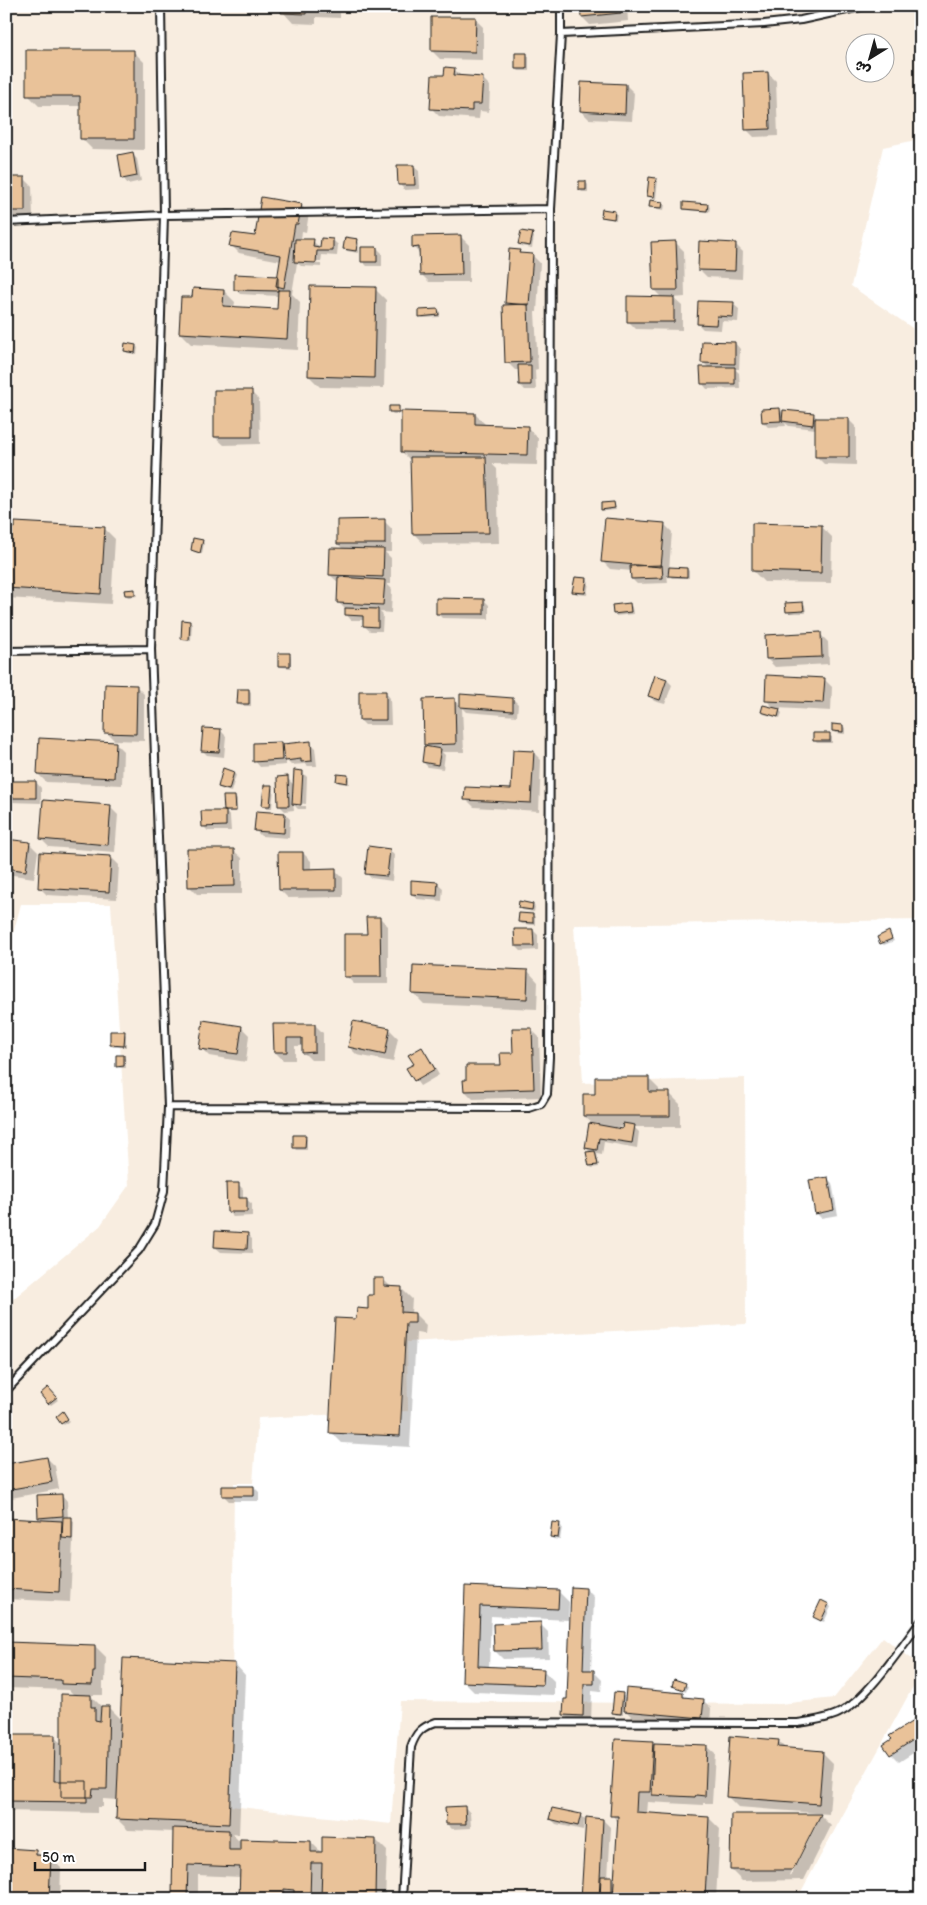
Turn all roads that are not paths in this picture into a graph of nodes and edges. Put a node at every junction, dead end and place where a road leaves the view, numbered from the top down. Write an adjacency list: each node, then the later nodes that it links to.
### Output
1 (161, 6): 6 (lane)
2 (561, 6): 4 (lane)
3 (865, 6): 4 (lane)
4 (561, 34): 5 (lane)
5 (551, 209): 6 (lane); 10 (lane)
6 (164, 215): 7 (lane); 8 (lane)
7 (6, 222)
8 (151, 649): 9 (lane); 10 (lane)
9 (6, 651)
10 (168, 1108): 11 (lane)
11 (6, 1391)
12 (921, 1621): 13 (lane)
13 (402, 1899)

